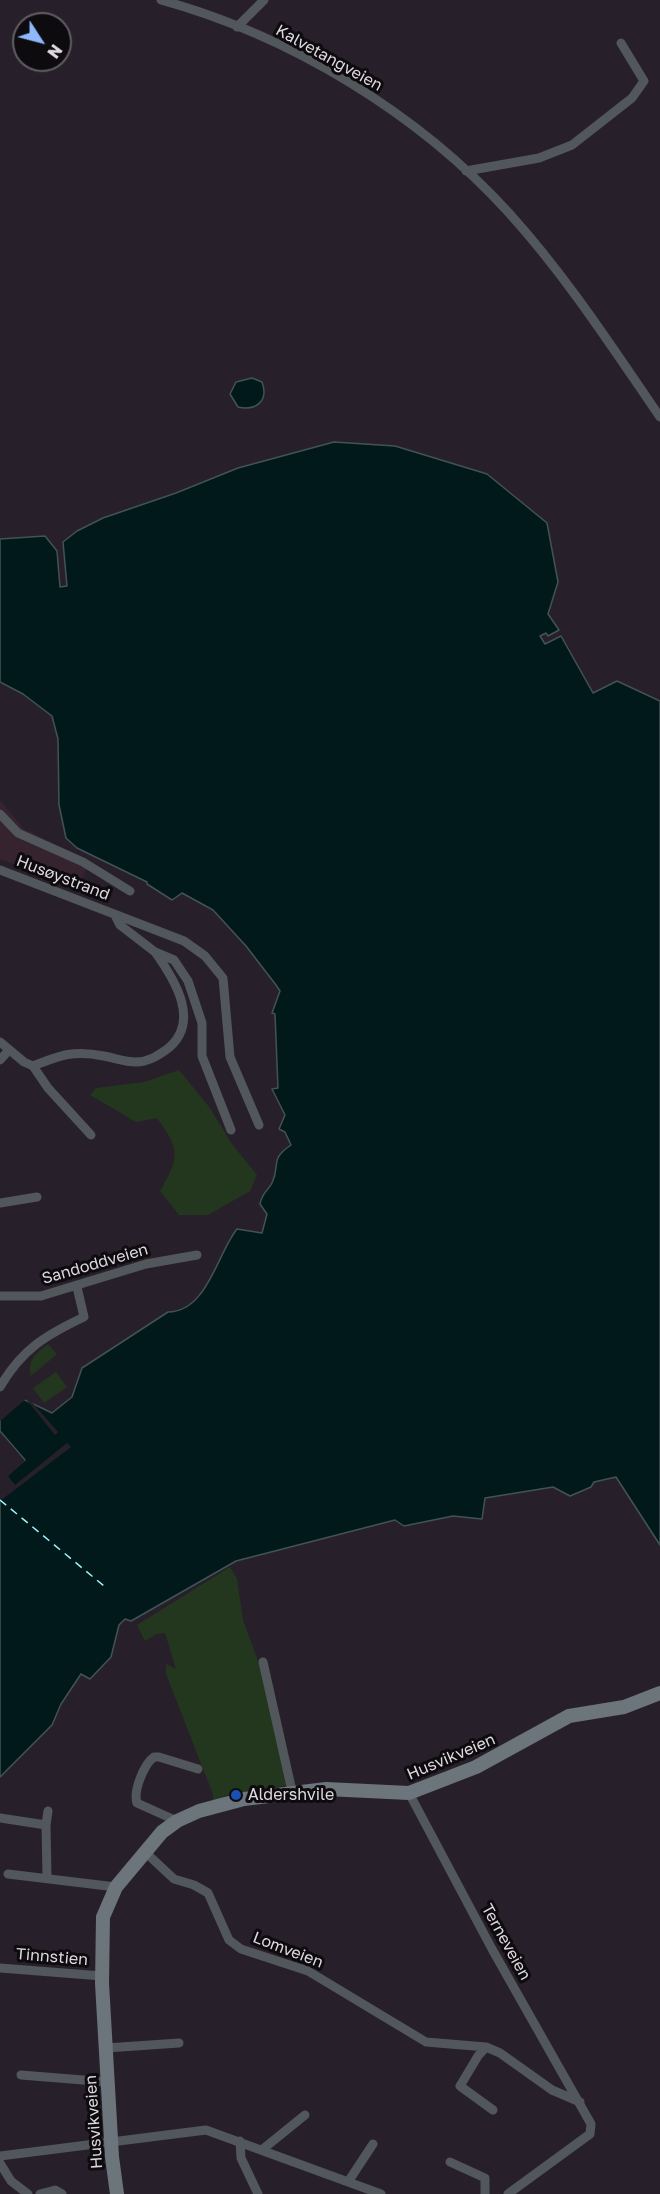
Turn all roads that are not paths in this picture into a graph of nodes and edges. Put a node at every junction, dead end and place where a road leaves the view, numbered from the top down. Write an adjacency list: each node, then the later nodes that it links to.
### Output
1 (161, 0): 3 (street, Kalvetangveien)
2 (264, 0): 3 (street)
3 (237, 27): 5 (street, Kalvetangveien)
4 (621, 43): 5 (street)
5 (466, 171): 6 (street, Kalvetangveien)
6 (660, 417)
7 (0, 814): 9 (street)
8 (0, 870): 10 (street, Husøystrand)
9 (130, 891)
10 (115, 915): 11 (street, Husøystrand); 15 (street, Husøystrand)
11 (155, 952): 14 (street); 16 (street, Husøystrand)
12 (3, 1045): 13 (street); 14 (street)
13 (0, 1060)
14 (33, 1066): 17 (street)
15 (259, 1125)
16 (231, 1130)
17 (91, 1135)
18 (38, 1197): 19 (street)
19 (0, 1203)
20 (197, 1255): 21 (street, Sandoddveien)
21 (76, 1287): 22 (street, Sandoddveien); 23 (street)
22 (0, 1296)
23 (0, 1387)
24 (264, 1662): 27 (street)
25 (660, 1693): 28 (main road, Husvikveien)
26 (198, 1769): 31 (street)
27 (292, 1791): 28 (main road, Husvikveien); 31 (main road, Husvikveien)
28 (409, 1793): 44 (street, Terneveien)
29 (48, 1811): 32 (street)
30 (0, 1818): 32 (street)
31 (177, 1821): 33 (main road, Husvikveien)
32 (46, 1825): 35 (street)
33 (144, 1851): 36 (main road, Husvikveien); 41 (street, Lomveien)
34 (8, 1874): 35 (street)
35 (46, 1877): 36 (street)
36 (116, 1887): 38 (main road, Husvikveien)
37 (0, 1968): 38 (street, Tinnstien)
38 (102, 1976): 40 (main road, Husvikveien)
39 (179, 2043): 40 (street)
40 (106, 2048): 43 (main road, Husvikveien)
41 (486, 2048): 44 (street, Lomveien); 45 (street)
42 (21, 2075): 43 (street)
43 (108, 2082): 48 (main road, Husvikveien)
44 (580, 2102): 62 (street, Terneveien)
45 (493, 2110)
46 (305, 2115): 50 (street)
47 (240, 2141): 48 (street); 50 (street); 59 (street)
48 (112, 2143): 51 (street); 58 (main road, Husvikveien)
49 (373, 2144): 54 (street)
50 (263, 2149): 54 (street)
51 (0, 2156)
52 (450, 2162): 61 (street)
53 (0, 2163): 55 (street)
54 (348, 2182): 60 (street)
55 (28, 2194)
56 (40, 2194): 57 (street)
57 (62, 2194)
58 (117, 2194)
59 (258, 2194)
60 (381, 2194)
61 (485, 2194)
62 (507, 2194)

